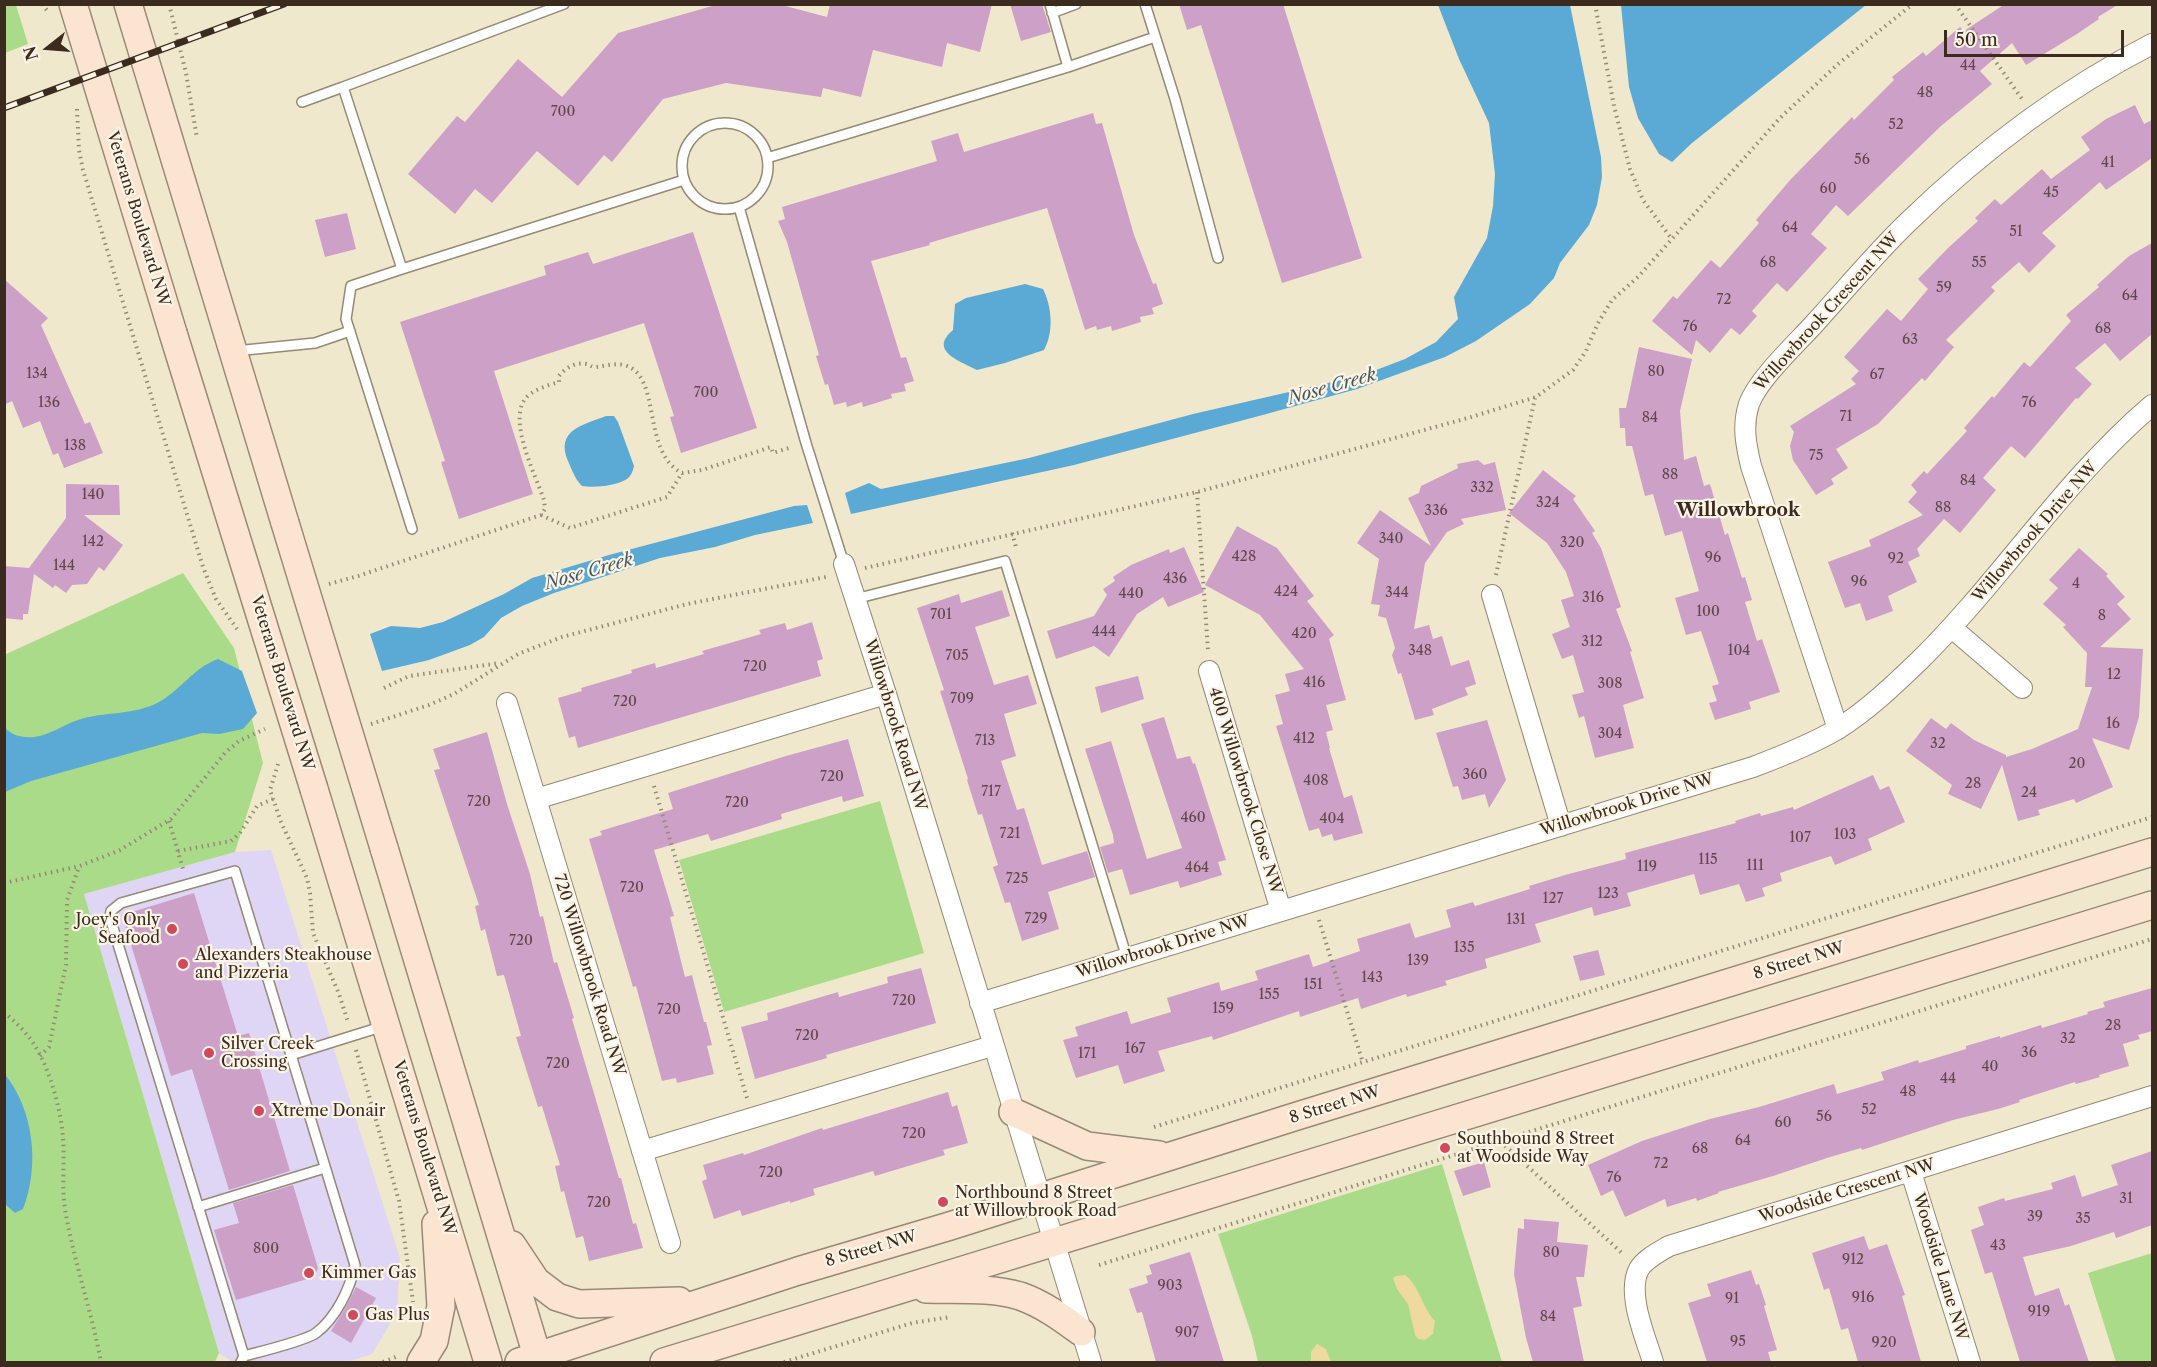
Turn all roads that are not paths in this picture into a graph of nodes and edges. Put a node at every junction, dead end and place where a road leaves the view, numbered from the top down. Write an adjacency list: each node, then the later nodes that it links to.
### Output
1 (128, 4): 18 (main road)
2 (564, 4): 10 (lane)
3 (1076, 4): 5 (lane)
4 (1145, 4): 7 (lane)
5 (1051, 9): 9 (lane)
6 (63, 11): 37 (main road, Veterans Boulevard NW, bridge)
7 (1155, 37): 9 (lane); 15 (lane)
8 (2152, 44): 29 (street, Willowbrook Crescent NW)
9 (1068, 67): 12 (lane)
10 (343, 87): 11 (lane); 16 (lane)
11 (302, 102)
12 (767, 158): 13 (lane); 14 (lane)
13 (684, 180): 14 (lane); 16 (lane)
14 (739, 207): 21 (lane, Willowbrook Road NW)
15 (1218, 258)
16 (402, 269): 17 (lane)
17 (350, 331): 18 (lane); 20 (lane)
18 (233, 351): 49 (main road, bridge)
19 (2152, 405): 24 (street, Willowbrook Drive NW)
20 (412, 529)
21 (845, 569): 23 (street, Willowbrook Road NW)
22 (1492, 595): 31 (street)
23 (855, 599): 27 (street, Willowbrook Road NW); 35 (lane)
24 (1952, 628): 26 (street); 29 (street, Willowbrook Drive NW)
25 (1209, 671): 34 (street, 400 Willowbrook Close NW)
26 (2022, 688)
27 (886, 694): 30 (street); 36 (street, Willowbrook Road NW)
28 (507, 703): 30 (street, 720 Willowbrook Road NW)
29 (1838, 729): 31 (street, Willowbrook Drive NW)
30 (536, 799): 42 (street, 720 Willowbrook Road NW)
31 (1561, 826): 34 (street, Willowbrook Drive NW)
32 (2152, 852): 43 (main road, 8 Street NW)
33 (2152, 905): 50 (main road)
34 (1281, 911): 35 (street, Willowbrook Drive NW)
35 (1127, 958): 36 (street, Willowbrook Drive NW)
36 (980, 1003): 38 (street, Willowbrook Road NW)
37 (386, 1025): 39 (lane); 46 (main road, Veterans Boulevard NW)
38 (992, 1046): 41 (street, Willowbrook Road NW); 42 (street)
39 (291, 1055): 44 (lane); 48 (lane)
40 (2152, 1096): 45 (street, Woodside Crescent NW)
41 (1013, 1112): 43 (main road); 47 (street, Willowbrook Road NW)
42 (642, 1151): 51 (street, 720 Willowbrook Road NW)
43 (1172, 1156): 47 (main road, 8 Street NW)
44 (325, 1168): 48 (lane); 55 (lane)
45 (1911, 1172): 61 (street, Woodside Crescent NW); 62 (street, Woodside Lane NW)
46 (434, 1181): 57 (main road); 58 (main road, Veterans Boulevard NW)
47 (1040, 1198): 50 (street, Willowbrook Road NW); 53 (main road, 8 Street NW)
48 (198, 1207): 55 (lane)
49 (495, 1218): 53 (main road); 56 (main road)
50 (1054, 1242): 52 (main road); 54 (street, Willowbrook Road NW)
51 (670, 1244)
52 (903, 1289): 54 (main road); 59 (main road)
53 (707, 1300): 56 (main road, 8 Street NW)
54 (1081, 1332): 60 (street, Willowbrook Road NW)
55 (242, 1359)
56 (532, 1361)
57 (421, 1362)
58 (488, 1362)
59 (664, 1362)
60 (1091, 1362)
61 (1653, 1362)
62 (1970, 1362)

